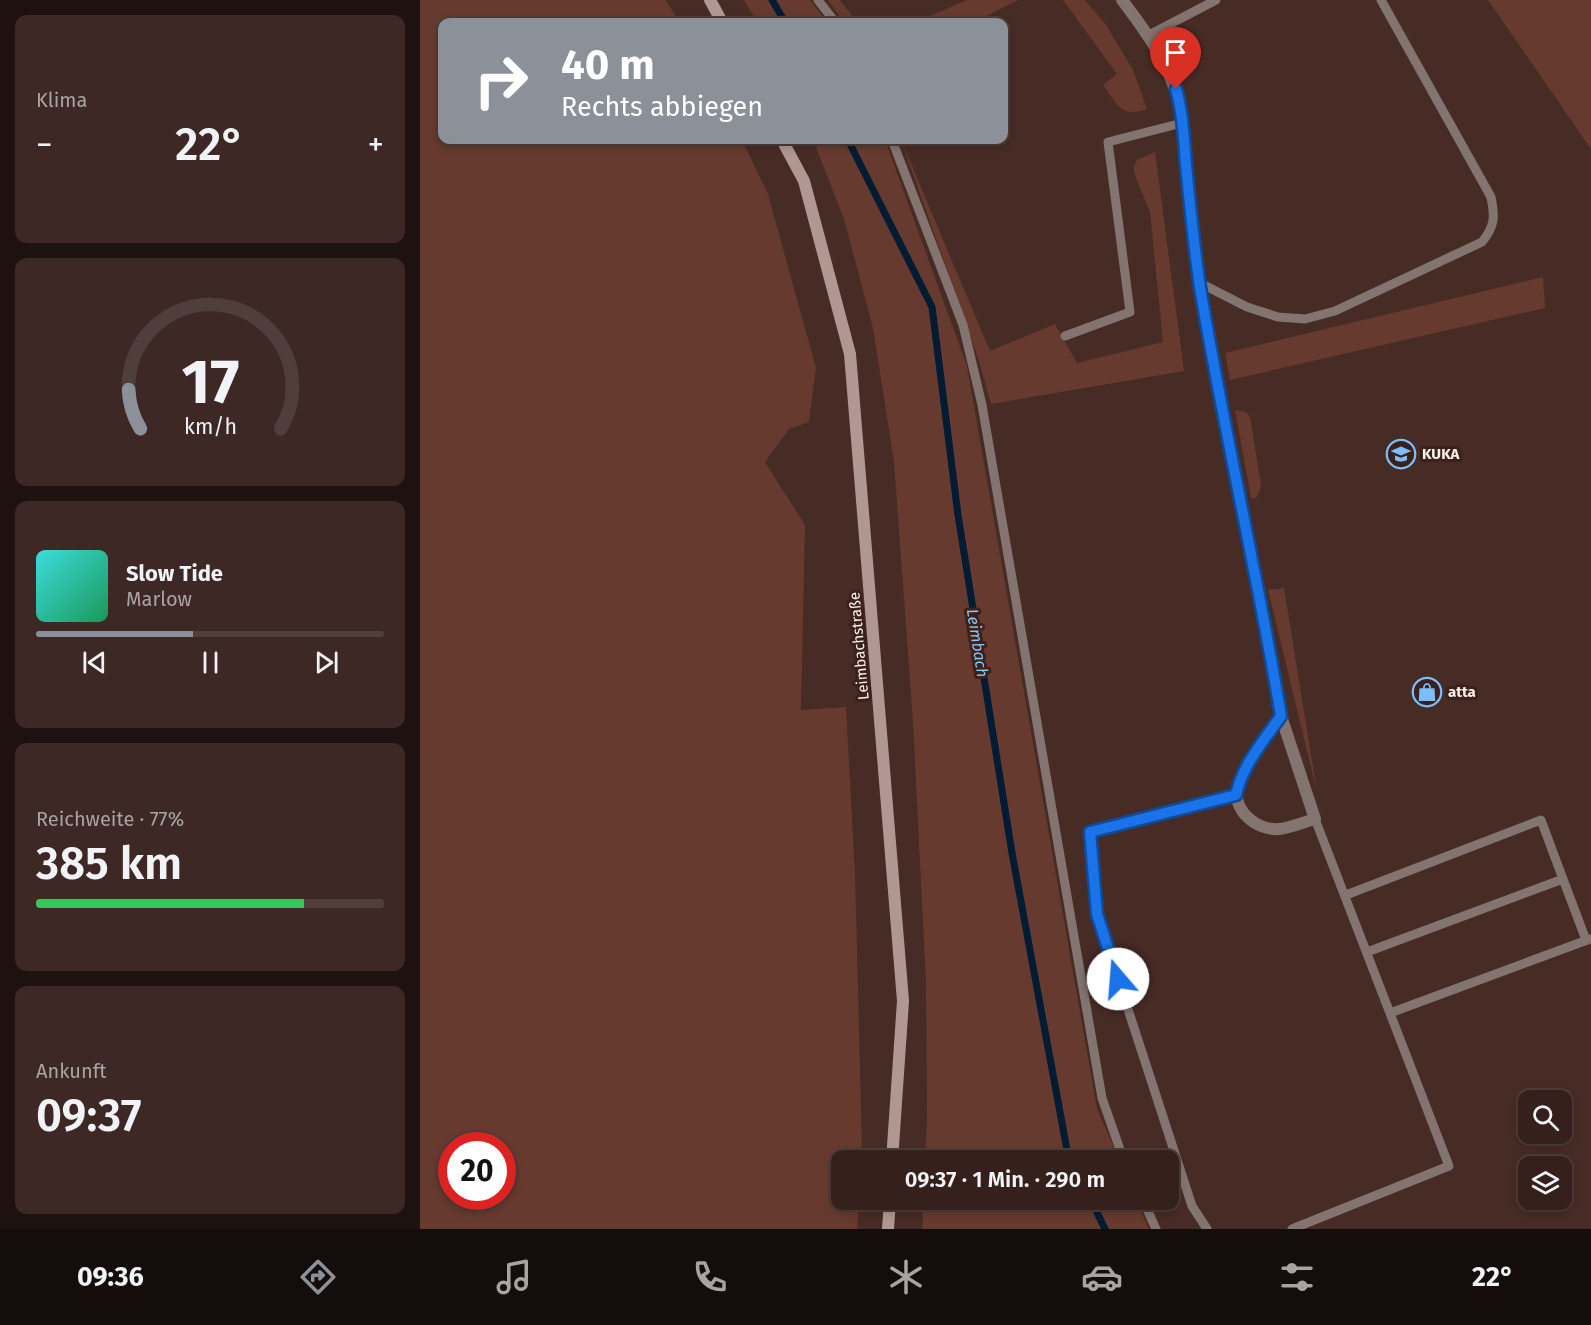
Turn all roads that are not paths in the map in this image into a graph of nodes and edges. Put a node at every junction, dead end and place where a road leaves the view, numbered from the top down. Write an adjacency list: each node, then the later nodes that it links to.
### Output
1 (710, 0): 6 (main road)
2 (818, 0): 7 (lane)
3 (1122, 0): 8 (street)
4 (1216, 0): 8 (lane)
5 (1381, 0): 12 (lane)
6 (720, 18)
7 (832, 18)
8 (1149, 35): 9 (street)
9 (1182, 123): 12 (street); 13 (lane)
10 (784, 144): 22 (main road, Leimbachstraße)
11 (894, 144): 23 (lane)
12 (1200, 284): 14 (street)
13 (1065, 336)
14 (1281, 716): 15 (street); 16 (street)
15 (1236, 795): 16 (street); 28 (lane)
16 (1315, 819): 18 (lane)
17 (1563, 879): 18 (lane); 19 (lane); 20 (lane)
18 (1346, 895): 20 (lane)
19 (1589, 939): 21 (lane)
20 (1367, 952): 21 (lane)
21 (1390, 1013): 29 (lane)
22 (893, 1150)
23 (1120, 1150)
24 (889, 1210): 26 (main road)
25 (1147, 1210): 27 (lane)
26 (888, 1229)
27 (1156, 1229)
28 (1207, 1229)
29 (1292, 1229)

